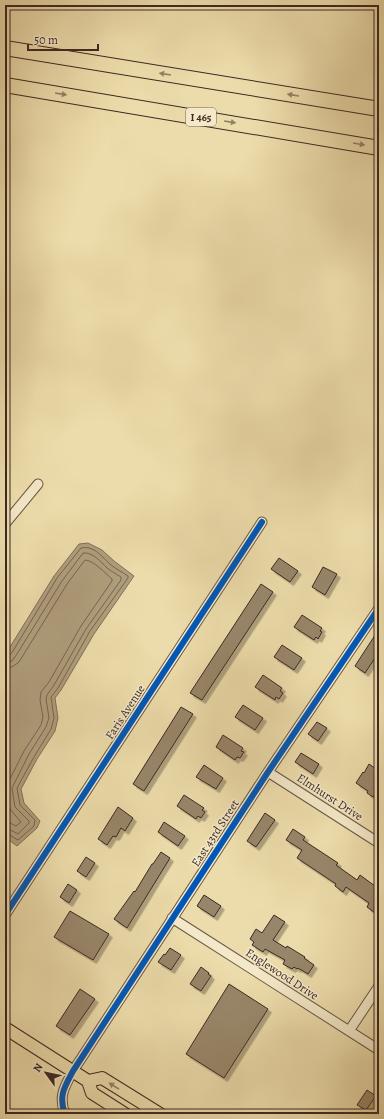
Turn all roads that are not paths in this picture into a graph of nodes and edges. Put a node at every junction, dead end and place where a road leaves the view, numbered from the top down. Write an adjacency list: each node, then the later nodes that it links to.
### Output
1 (5, 48): 3 (highway, one-way to 1)
2 (5, 85): 6 (highway, I 465, one-way to 6)
3 (332, 101): 4 (highway); 5 (highway)
4 (379, 105)
5 (379, 109)
6 (379, 148)
7 (38, 484): 9 (street)
8 (262, 522): 13 (street, Faris Avenue)
9 (5, 524)
10 (378, 608): 11 (street, East 43rd Street)
11 (268, 772): 12 (street, Elmhurst Drive); 14 (street, East 43rd Street)
12 (379, 843)
13 (5, 915)
14 (172, 918): 17 (street, Englewood Drive); 19 (street, East 43rd Street)
15 (379, 986): 17 (street)
16 (5, 1028): 19 (main road)
17 (349, 1031): 18 (street, Englewood Drive)
18 (379, 1050)
19 (73, 1071): 20 (main road); 23 (street, East 43rd Street)
20 (88, 1081): 24 (main road); 25 (main road, one-way to 20)
21 (5, 1112): 22 (street)
22 (8, 1114)
23 (65, 1114)
24 (125, 1114)
25 (160, 1114)

